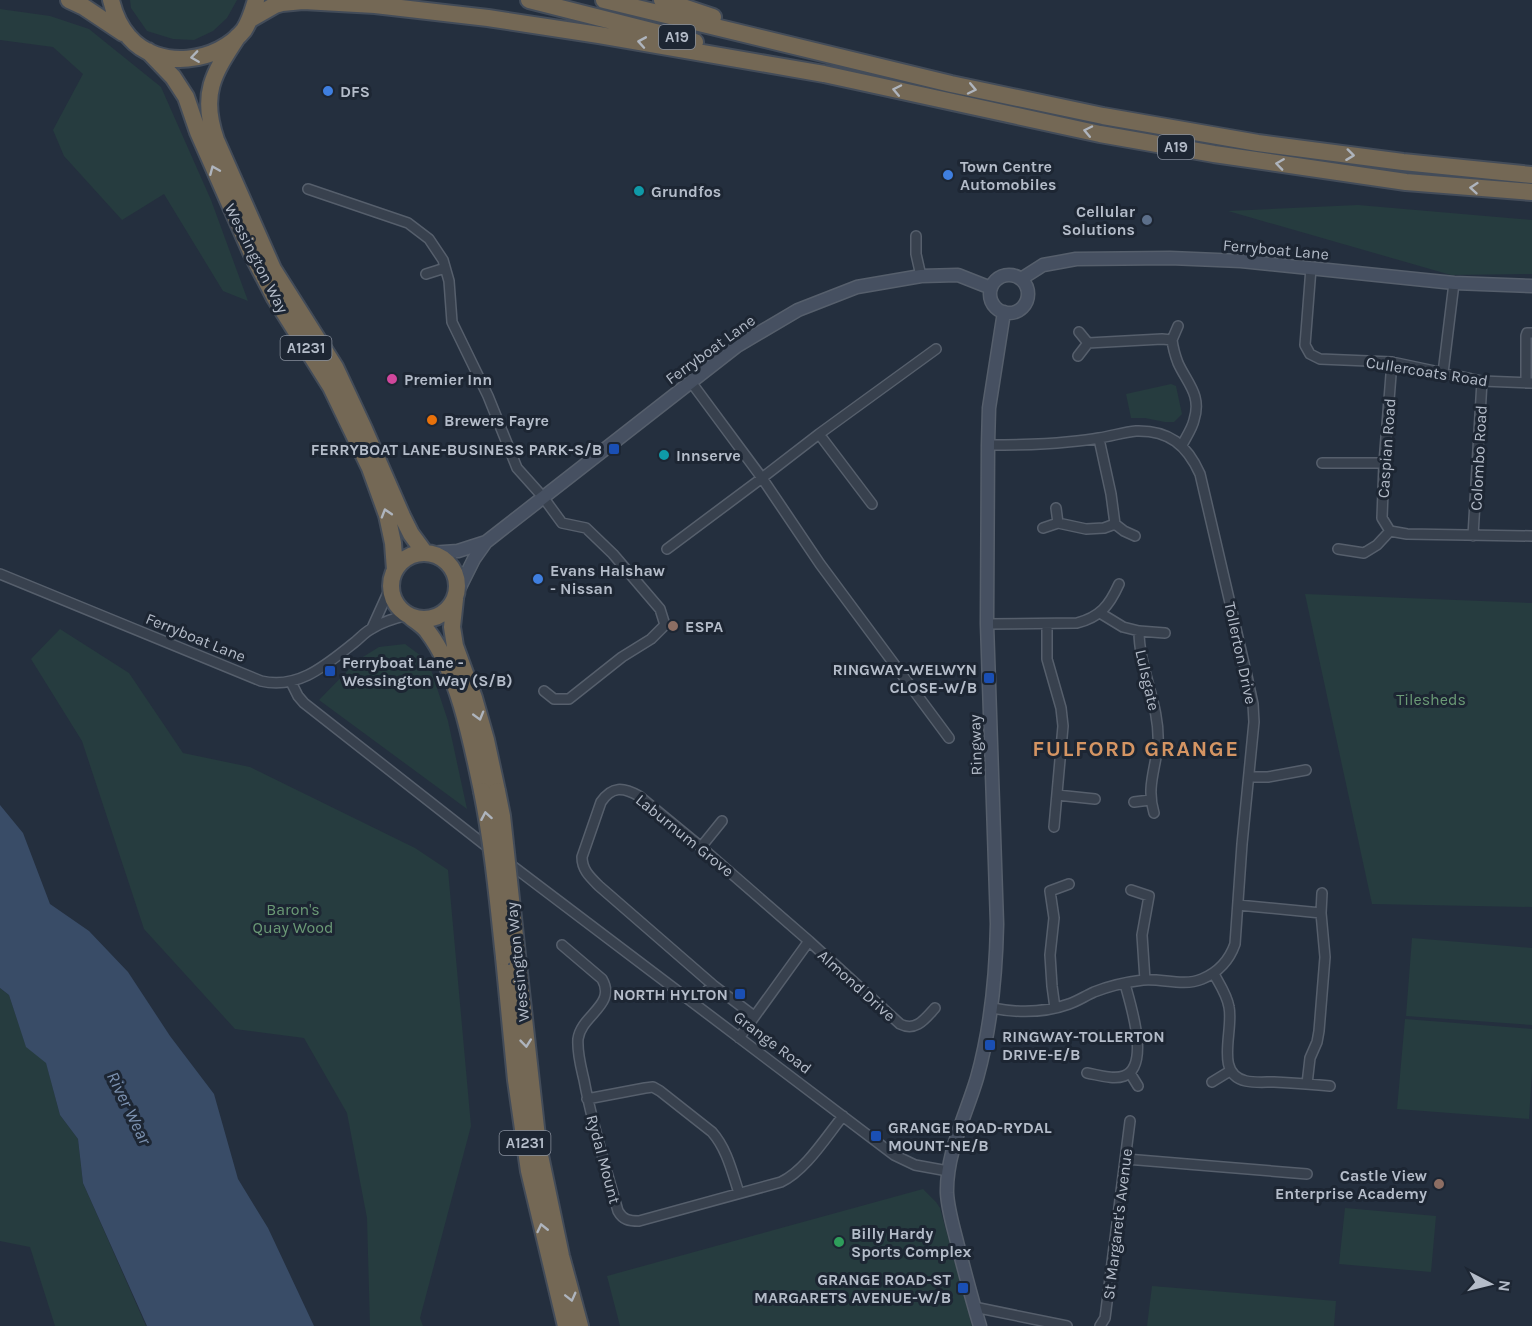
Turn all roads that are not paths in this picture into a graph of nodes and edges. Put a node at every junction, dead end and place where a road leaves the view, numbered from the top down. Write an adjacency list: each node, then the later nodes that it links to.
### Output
1 (69, 0): 9 (highway)
2 (111, 0): 9 (highway, A1231)
3 (256, 0): 7 (highway, A1231)
4 (529, 0): 12 (highway, A19)
5 (604, 0): 11 (highway, A19)
6 (662, 0): 11 (highway, A19)
7 (249, 20): 8 (highway, A1231); 12 (highway, A1231, one-way to 7)
8 (238, 36): 10 (highway, A1231, one-way to 10); 58 (highway, Wessington Way / A1231)
9 (128, 37): 10 (highway, A1231)
10 (148, 51): 60 (highway, Wessington Way / A1231, one-way to 10)
11 (833, 56): 13 (highway, A19, one-way to 13)
12 (824, 74): 15 (highway, A19, one-way to 12)
13 (1532, 175)
14 (308, 189): 17 (street)
15 (1532, 192)
16 (916, 236): 20 (street)
17 (445, 268): 19 (street); 45 (street)
18 (1311, 268): 21 (street, Ferryboat Lane); 22 (street, Ferryboat Lane); 33 (street, Cullercoats Road)
19 (426, 273)
20 (921, 276): 24 (street, Ferryboat Lane); 36 (street, Ferryboat Lane)
21 (1021, 279): 24 (street); 25 (street)
22 (1454, 283): 23 (street, Ferryboat Lane); 34 (street)
23 (1532, 286)
24 (991, 288): 25 (street)
25 (1004, 312): 40 (street, Ringway)
26 (1178, 326): 29 (street)
27 (1079, 332): 30 (street)
28 (1532, 333): 37 (street, Cullercoats Road)
29 (1172, 340): 30 (street); 41 (street)
30 (1088, 344): 32 (street)
31 (936, 350): 38 (street)
32 (1078, 356)
33 (1392, 362): 34 (street, Cullercoats Road); 43 (street, Caspian Road)
34 (1443, 373): 35 (street, Cullercoats Road)
35 (1482, 381): 37 (street, Cullercoats Road); 53 (street, Colombo Road)
36 (691, 382): 44 (street); 45 (street, Ferryboat Lane)
37 (1529, 383)
38 (819, 434): 44 (street); 46 (street)
39 (1099, 439): 40 (street); 41 (street); 49 (street)
40 (988, 445): 65 (street, Ringway)
41 (1182, 445): 74 (street, Tollerton Drive)
42 (1322, 463): 43 (street)
43 (1384, 463): 51 (street, Caspian Road)
44 (762, 478): 56 (street); 72 (street)
45 (543, 497): 55 (street, Ferryboat Lane); 71 (street)
46 (872, 504)
47 (1056, 508): 48 (street)
48 (1058, 523): 49 (street); 50 (street)
49 (1115, 524): 52 (street)
50 (1043, 528)
51 (1390, 531): 53 (street); 57 (street)
52 (1135, 536)
53 (1473, 536): 54 (street)
54 (1532, 536)
55 (486, 542): 58 (street, Ferryboat Lane); 62 (street, Ferryboat Lane)
56 (667, 549)
57 (1338, 549)
58 (427, 553): 60 (highway); 62 (highway, Wessington Way)
59 (0, 574): 70 (street, Ferryboat Lane)
60 (393, 578): 64 (highway, Wessington Way); 67 (street, Ferryboat Lane)
61 (1119, 584): 63 (street)
62 (456, 596): 64 (highway); 75 (highway, Wessington Way / A1231, one-way to 75)
63 (1100, 613): 66 (street); 68 (street, Lulsgate)
64 (409, 616): 67 (street, Ferryboat Lane); 75 (highway, Wessington Way / A1231)
65 (987, 624): 66 (street); 98 (street, Ringway)
66 (1047, 624): 76 (street)
67 (372, 628): 70 (street, Ferryboat Lane)
68 (1139, 631): 69 (street, Lulsgate); 78 (street, Lulsgate)
69 (1165, 633)
70 (291, 682): 96 (street, Grange Road)
71 (544, 691)
72 (949, 738)
73 (1306, 770): 74 (street)
74 (1249, 777): 87 (street, Tollerton Drive)
75 (489, 791): 91 (highway, Wessington Way / A1231, bridge)
76 (1057, 795): 77 (street); 82 (street)
77 (1095, 799)
78 (1150, 800): 79 (street); 80 (street, Lulsgate)
79 (1134, 802)
80 (1154, 813)
81 (722, 821): 83 (street)
82 (1054, 827)
83 (701, 847): 89 (street, Laburnum Grove); 95 (street, Laburnum Grove)
84 (1069, 884): 99 (street)
85 (1131, 890): 93 (street)
86 (1323, 893): 88 (street)
87 (1238, 905): 88 (street); 92 (street, Tollerton Drive)
88 (1321, 913): 106 (street)
89 (809, 941): 97 (street, Almond Drive); 100 (street)
90 (562, 945): 109 (street, Rydal Mount)
91 (511, 961): 117 (highway, Wessington Way / A1231, one-way to 91); 118 (highway, Wessington Way / A1231, one-way to 118)
92 (1214, 974): 93 (street); 102 (street)
93 (1145, 980): 94 (street)
94 (1125, 984): 99 (street); 104 (street)
95 (713, 985): 96 (street); 100 (street, Laburnum Grove)
96 (694, 1004): 101 (street, Grange Road)
97 (935, 1008)
98 (992, 1008): 99 (street); 113 (street, Ringway)
99 (1055, 1008)
100 (754, 1016): 101 (street)
101 (740, 1038): 110 (street, Grange Road)
102 (1230, 1071): 105 (street); 106 (street)
103 (1087, 1073): 104 (street)
104 (1130, 1074): 107 (street)
105 (1212, 1082)
106 (1307, 1084): 108 (street)
107 (1138, 1086)
108 (1330, 1086)
109 (587, 1099): 115 (street); 115 (street, Rydal Mount)
110 (843, 1116): 113 (street, Grange Road); 115 (street, Rydal Mount)
111 (1130, 1120): 112 (street, St Margaret's Avenue)
112 (1126, 1159): 114 (street); 121 (street, St Margaret's Avenue)
113 (948, 1171): 116 (street)
114 (1307, 1174)
115 (739, 1193)
116 (974, 1307): 119 (street); 120 (street)
117 (566, 1326)
118 (580, 1326)
119 (980, 1326)
120 (1067, 1326)
121 (1100, 1326)

